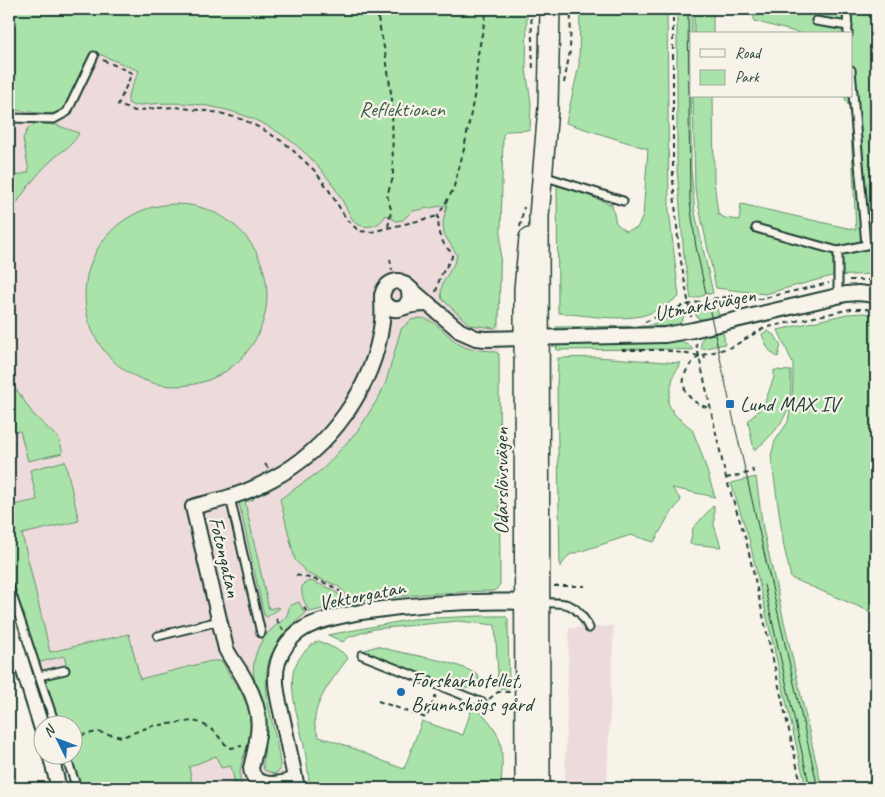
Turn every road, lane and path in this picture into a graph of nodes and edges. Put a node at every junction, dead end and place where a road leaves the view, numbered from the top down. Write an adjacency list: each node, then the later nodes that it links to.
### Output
1 (376, 9): 14 (path)
2 (487, 9): 13 (path)
3 (550, 9): 11 (main road, Odarslövsvägen)
4 (673, 9): 26 (path)
5 (847, 9): 7 (lane)
6 (816, 21): 7 (lane)
7 (848, 30)
8 (94, 56): 10 (lane); 14 (path)
9 (852, 82): 16 (lane)
10 (9, 118)
11 (542, 176): 12 (lane); 32 (main road, Odarslövsvägen)
12 (623, 201)
13 (438, 216): 14 (path); 25 (path)
14 (388, 228)
15 (756, 228): 16 (lane)
16 (838, 251): 20 (lane)
17 (390, 258): 18 (path)
18 (392, 270)
19 (876, 280): 20 (path)
20 (838, 281): 24 (lane); 26 (path)
21 (406, 285): 22 (street); 25 (street); 27 (street)
22 (382, 295): 27 (street); 30 (street, Fotongatan)
23 (876, 295): 24 (street, Utmarksvägen)
24 (838, 296): 31 (street, Utmarksvägen)
25 (432, 301): 27 (street); 32 (street)
26 (688, 305): 29 (path)
27 (402, 308): 30 (street)
28 (876, 311): 34 (path)
29 (643, 322)
30 (380, 328): 42 (street, Fotongatan)
31 (693, 330): 32 (street, Utmarksvägen); 35 (path)
32 (532, 338): 47 (main road, Odarslövsvägen)
33 (614, 350): 35 (path)
34 (704, 354): 35 (path); 36 (path)
35 (700, 356): 37 (path); 37 (path)
36 (705, 360)
37 (710, 408): 41 (path)
38 (752, 468): 40 (path)
39 (731, 472): 40 (path)
40 (732, 476): 41 (path)
41 (726, 478): 74 (path)
42 (230, 497): 50 (street, Fotongatan); 53 (lane)
43 (296, 575): 48 (path)
44 (9, 586): 58 (lane)
45 (552, 586): 46 (path)
46 (585, 586)
47 (533, 602): 52 (lane); 69 (street, Vektorgatan); 72 (main road, Odarslövsvägen); 73 (main road, Odarslövsvägen)
48 (348, 607)
49 (276, 619): 54 (path)
50 (219, 621): 55 (lane); 66 (street, Fotongatan)
51 (9, 623): 63 (street)
52 (589, 628)
53 (261, 633)
54 (286, 634)
55 (158, 636)
56 (362, 655): 59 (lane)
57 (65, 670): 58 (lane)
58 (39, 676): 64 (lane)
59 (440, 686): 61 (path); 62 (lane)
60 (512, 692): 62 (path)
61 (378, 701)
62 (483, 703)
63 (37, 714)
64 (52, 714)
65 (82, 735): 66 (path)
66 (257, 742): 69 (street, Fotongatan)
67 (53, 764): 70 (street)
68 (69, 764): 71 (lane)
69 (296, 784)
70 (59, 788)
71 (77, 788)
72 (525, 788)
73 (540, 788)
74 (802, 788)

